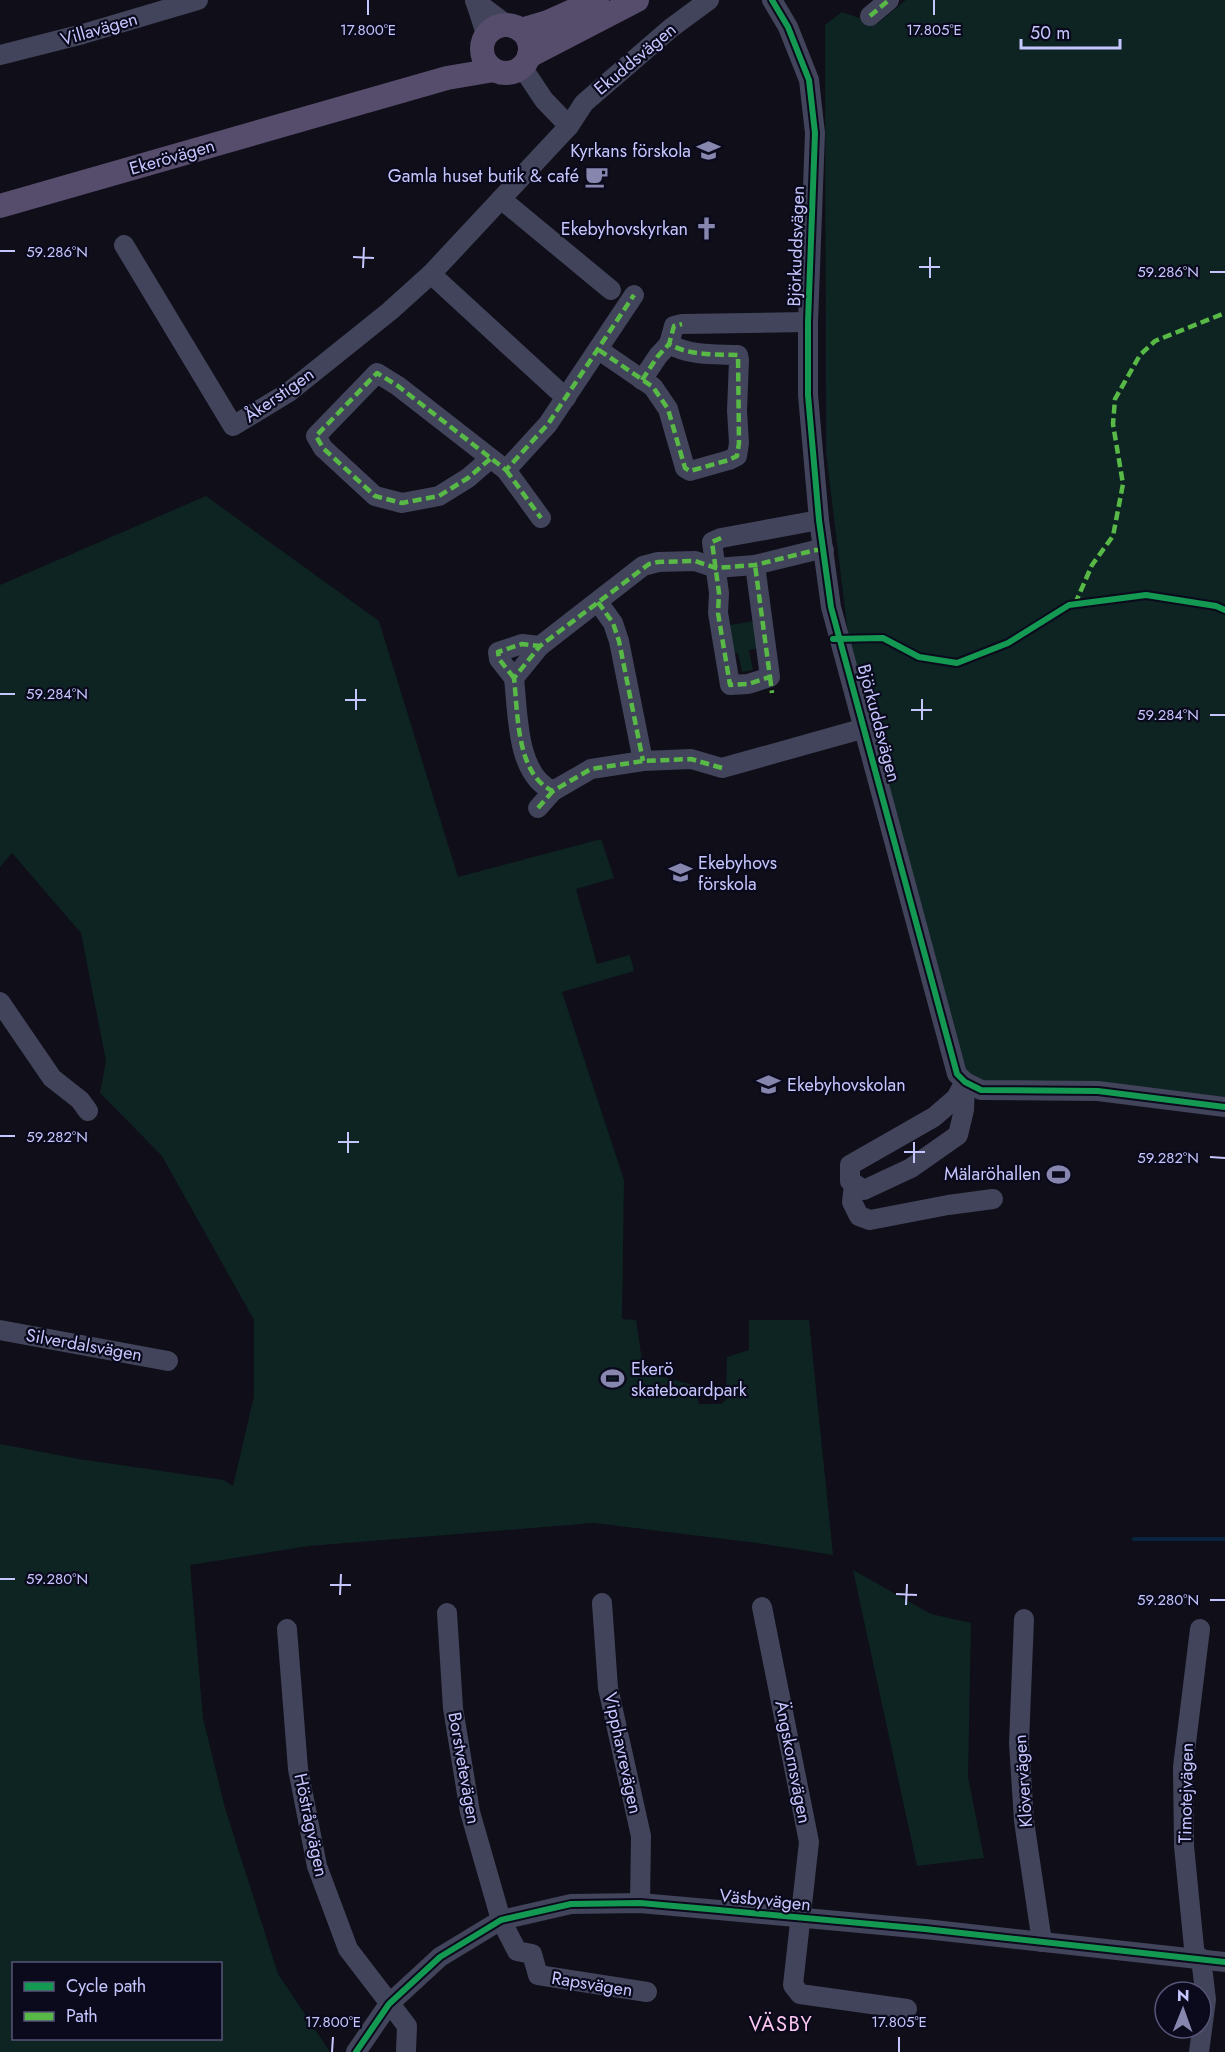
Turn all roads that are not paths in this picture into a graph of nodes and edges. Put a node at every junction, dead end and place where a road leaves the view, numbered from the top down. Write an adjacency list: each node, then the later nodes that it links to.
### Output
1 (198, 0): 8 (street, Villavägen)
2 (475, 0): 10 (street)
3 (597, 0): 10 (main road, Ekerövägen)
4 (638, 0): 12 (main road)
5 (709, 0): 15 (street, Ekuddsvägen)
6 (772, 0): 22 (street, Björkuddsvägen)
7 (889, 0): 9 (street)
8 (167, 4): 11 (street, Villavägen)
9 (870, 16)
10 (499, 35): 12 (main road); 13 (main road); 14 (main road, Ekerövägen)
11 (0, 55)
12 (526, 61): 13 (main road, Ekerövägen); 15 (street)
13 (494, 70): 14 (main road, Ekerövägen)
14 (343, 108): 17 (main road, Ekerövägen)
15 (569, 126): 16 (street, Åkerstigen)
16 (501, 199): 19 (street, Åkerstigen); 20 (street)
17 (0, 206)
18 (124, 245): 19 (street, Åkerstigen)
19 (431, 274): 26 (street)
20 (611, 290)
21 (634, 295): 24 (street)
22 (808, 322): 23 (street, Björkuddsvägen); 30 (street, Björkuddsvägen)
23 (669, 344): 25 (street, Björkuddsvägen); 25 (street)
24 (599, 350): 25 (street); 26 (street)
25 (642, 380)
26 (566, 398): 28 (street)
27 (490, 459): 27 (street); 28 (street)
28 (506, 470): 29 (street)
29 (541, 518)
30 (819, 520): 31 (street, Björkuddsvägen); 33 (street)
31 (824, 550): 32 (street); 37 (street, Björkuddsvägen)
32 (755, 565): 33 (street); 33 (street)
33 (716, 568): 34 (street)
34 (598, 602): 35 (street); 38 (street)
35 (540, 646): 36 (street); 36 (street)
36 (514, 678): 39 (street)
37 (865, 728): 38 (street, Björkuddsvägen); 42 (street, Björkuddsvägen)
38 (643, 761): 39 (street, Björkuddsvägen)
39 (553, 791): 40 (street, Björkuddsvägen)
40 (538, 808)
41 (0, 1002): 44 (street)
42 (965, 1082): 43 (street); 45 (street); 45 (street)
43 (1225, 1107)
44 (88, 1111)
45 (854, 1184): 46 (street)
46 (993, 1199)
47 (0, 1330): 48 (street, Silverdalsvägen)
48 (168, 1361)
49 (602, 1603): 55 (street, Vipphavrevägen)
50 (762, 1607): 56 (street, Ängskornsvägen)
51 (447, 1612): 57 (street, Borstvetevägen)
52 (1024, 1619): 58 (street, Klövervägen)
53 (287, 1629): 62 (street, Höstrågvägen)
54 (1200, 1629): 59 (street, Timotejvägen)
55 (640, 1903): 56 (street, Väsbyvägen); 57 (street, Väsbyvägen)
56 (802, 1918): 58 (street, Väsbyvägen); 63 (street, Ängskornsvägen)
57 (501, 1920): 61 (street, Rapsvägen); 62 (street, Väsbyvägen)
58 (1042, 1942): 59 (street, Väsbyvägen)
59 (1198, 1958): 60 (street, Väsbyvägen); 66 (street, Timotejvägen)
60 (1225, 1962)
61 (646, 1992)
62 (389, 2004): 64 (street, Väsbyvägen); 65 (street, Höstrågvägen)
63 (907, 2009)
64 (356, 2052)
65 (406, 2052)
66 (1199, 2052)

